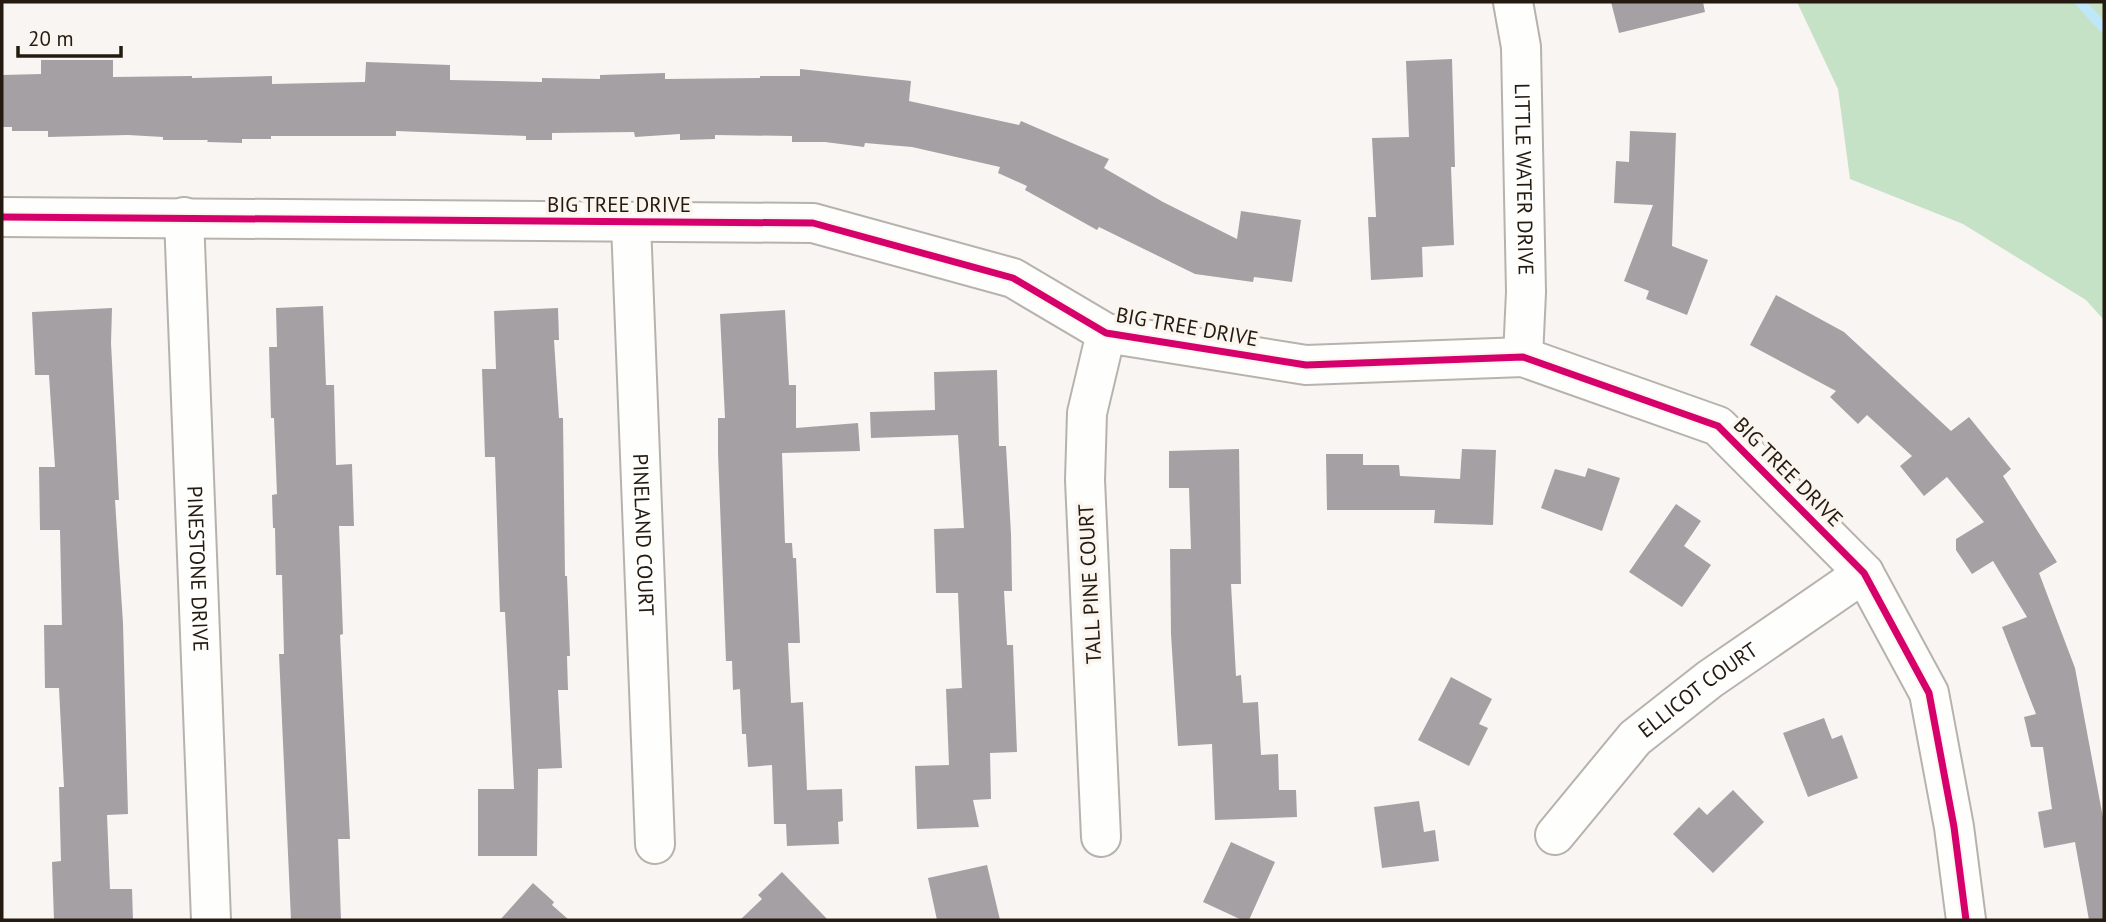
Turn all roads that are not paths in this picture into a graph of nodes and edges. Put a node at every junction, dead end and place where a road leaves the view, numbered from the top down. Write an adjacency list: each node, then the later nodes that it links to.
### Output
1 (1513, 2): 6 (street, LITTLE WATER DRIVE)
2 (2, 217): 3 (street, BIG TREE DRIVE)
3 (184, 217): 4 (street, BIG TREE DRIVE); 11 (street, PINESTONE DRIVE)
4 (631, 223): 5 (street, BIG TREE DRIVE); 10 (street, PINELAND COURT)
5 (1106, 332): 6 (street, BIG TREE DRIVE); 9 (street, TALL PINE COURT)
6 (1523, 357): 7 (street, BIG TREE DRIVE)
7 (1864, 573): 8 (street, ELLICOT COURT); 12 (street, BIG TREE DRIVE)
8 (1555, 835)
9 (1101, 837)
10 (655, 844)
11 (211, 920)
12 (1966, 920)

